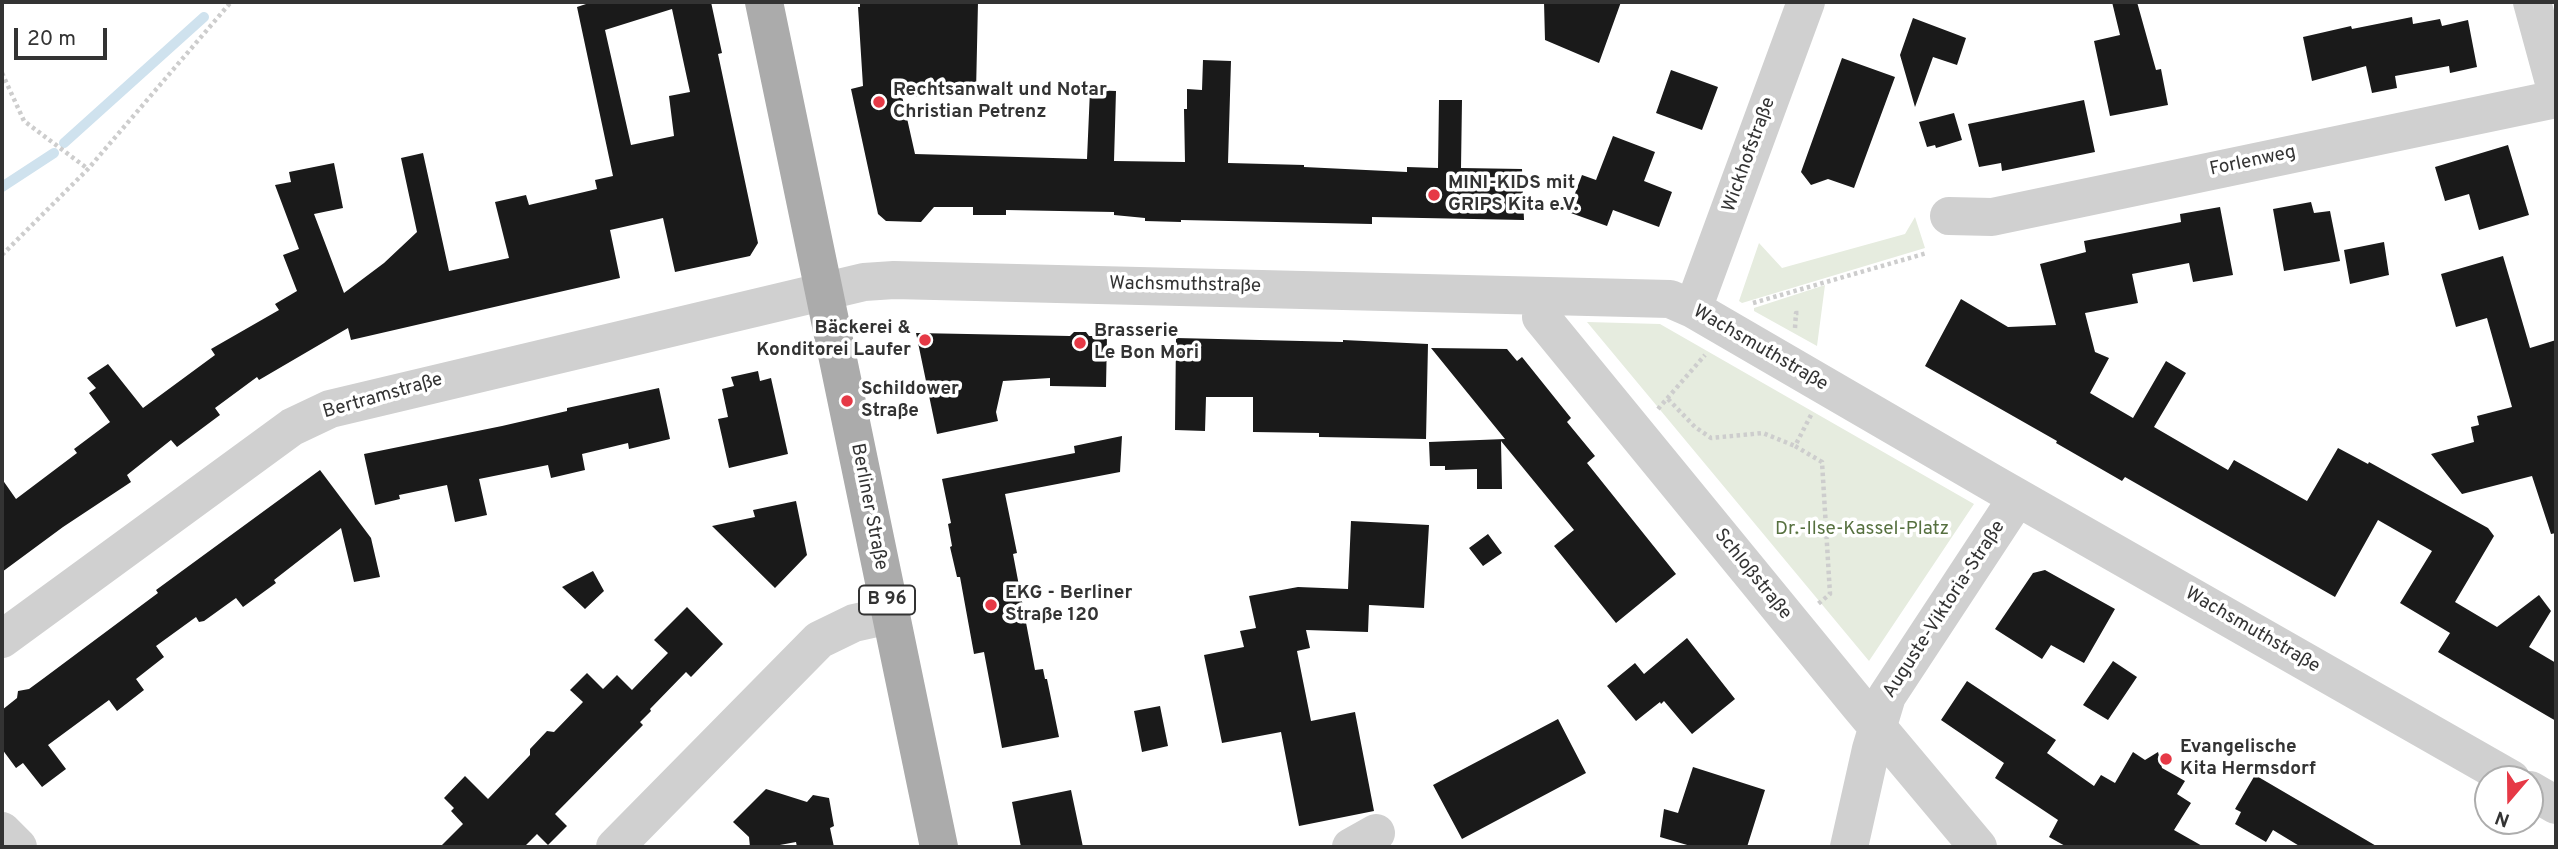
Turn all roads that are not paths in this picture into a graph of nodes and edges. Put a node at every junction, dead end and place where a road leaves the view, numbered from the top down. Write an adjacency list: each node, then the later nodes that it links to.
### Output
1 (764, 2): 7 (main road, Berliner Straße / B 96)
2 (1806, 2): 9 (street, Wickhofstraße)
3 (2532, 2): 4 (street)
4 (2556, 90)
5 (2556, 99): 6 (street, Forlenweg)
6 (1950, 216)
7 (825, 291): 8 (street, Wachsmuthstraße); 11 (main road, Berliner Straße / B 96); 12 (street, Bertramstraße)
8 (1542, 296): 9 (street, Wachsmuthstraße); 13 (street, Schloßstraße)
9 (1693, 309): 10 (street, Wachsmuthstraße)
10 (2017, 498): 13 (street, Auguste-Viktoria-Straße); 14 (street, Wachsmuthstraße)
11 (890, 615): 17 (street); 18 (main road, Berliner Straße / B 96)
12 (2, 639)
13 (1878, 727): 19 (street, Auguste-Viktoria-Straße); 20 (street, Schloßstraße)
14 (2486, 765)
15 (2, 831): 16 (street)
16 (18, 847)
17 (615, 847)
18 (939, 847)
19 (1849, 847)
20 (1978, 847)

